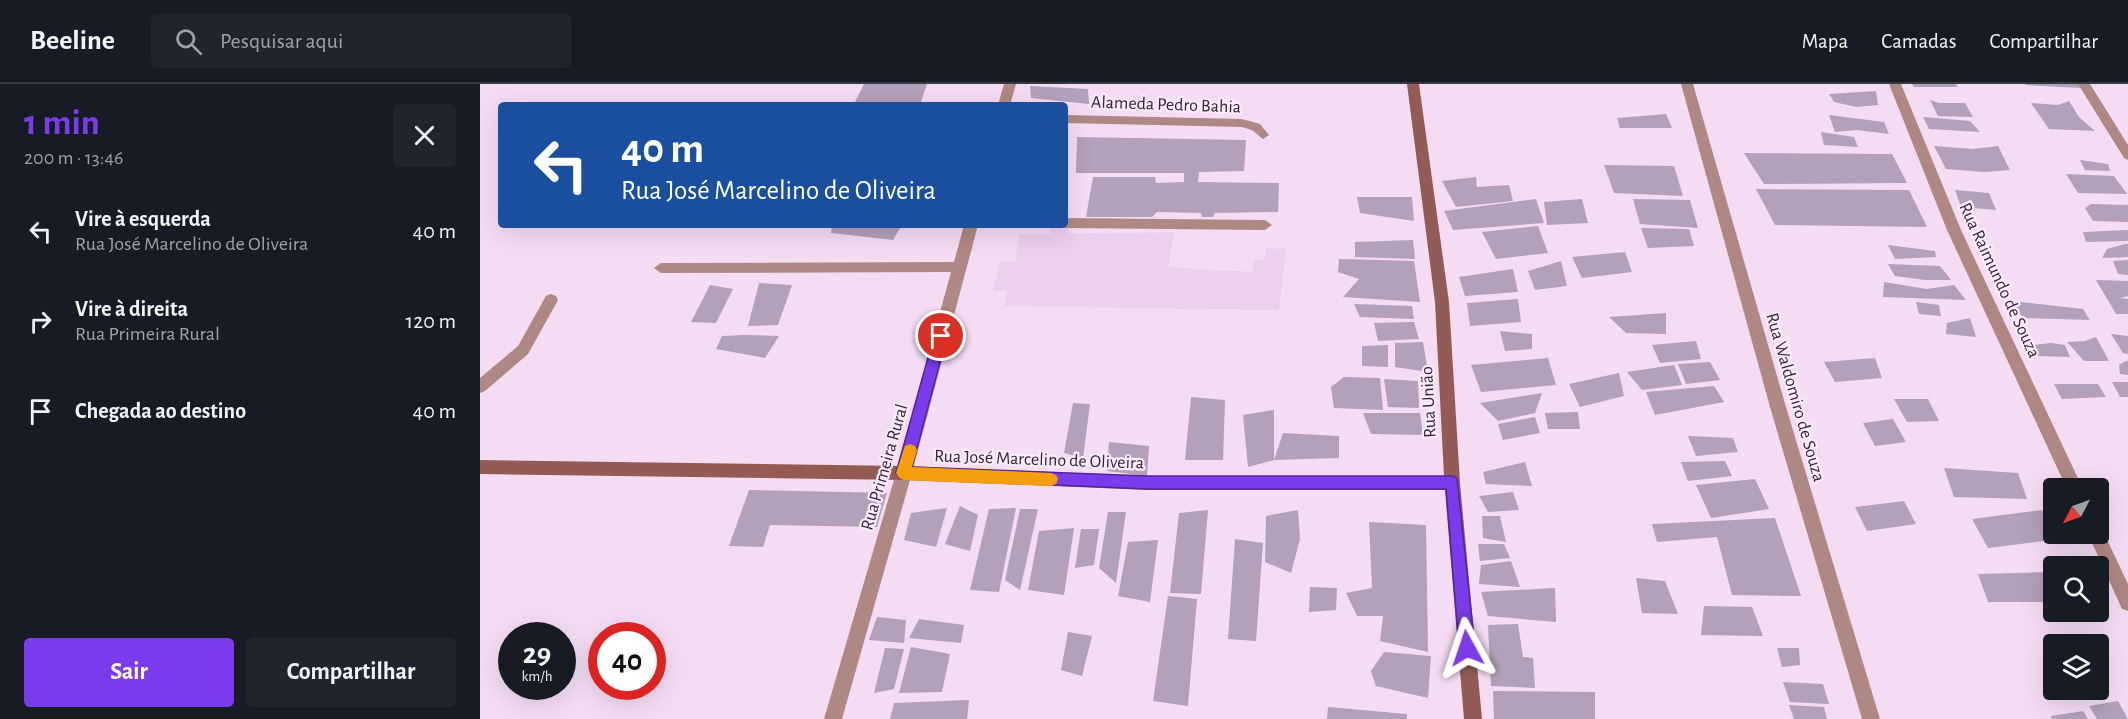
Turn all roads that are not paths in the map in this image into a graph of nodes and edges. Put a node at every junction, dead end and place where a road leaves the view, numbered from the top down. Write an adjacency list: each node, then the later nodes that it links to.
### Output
1 (1010, 84): 6 (street)
2 (1413, 84): 20 (street, Rua União)
3 (1688, 84): 25 (street, Rua Waldomiro de Souza)
4 (1895, 84): 19 (street, Rua Raimundo de Souza)
5 (2084, 84): 9 (street)
6 (1005, 102)
7 (1068, 119): 8 (street, Alameda Pedro Bahia)
8 (1263, 135)
9 (2128, 155)
10 (1068, 223): 11 (street)
11 (1265, 225)
12 (970, 228): 13 (street, Rua Primeira Rural)
13 (959, 267): 14 (street); 18 (street, Rua Primeira Rural)
14 (661, 268)
15 (551, 300): 16 (street)
16 (480, 387)
17 (480, 467): 18 (street, Rua José Marcelino de Oliveira)
18 (904, 473): 20 (street, Rua José Marcelino de Oliveira); 23 (street, Rua Primeira Rural)
19 (2070, 478)
20 (1452, 483): 24 (street, Rua União)
21 (2101, 544): 22 (street)
22 (2128, 603)
23 (833, 719)
24 (1473, 719)
25 (1871, 719)

